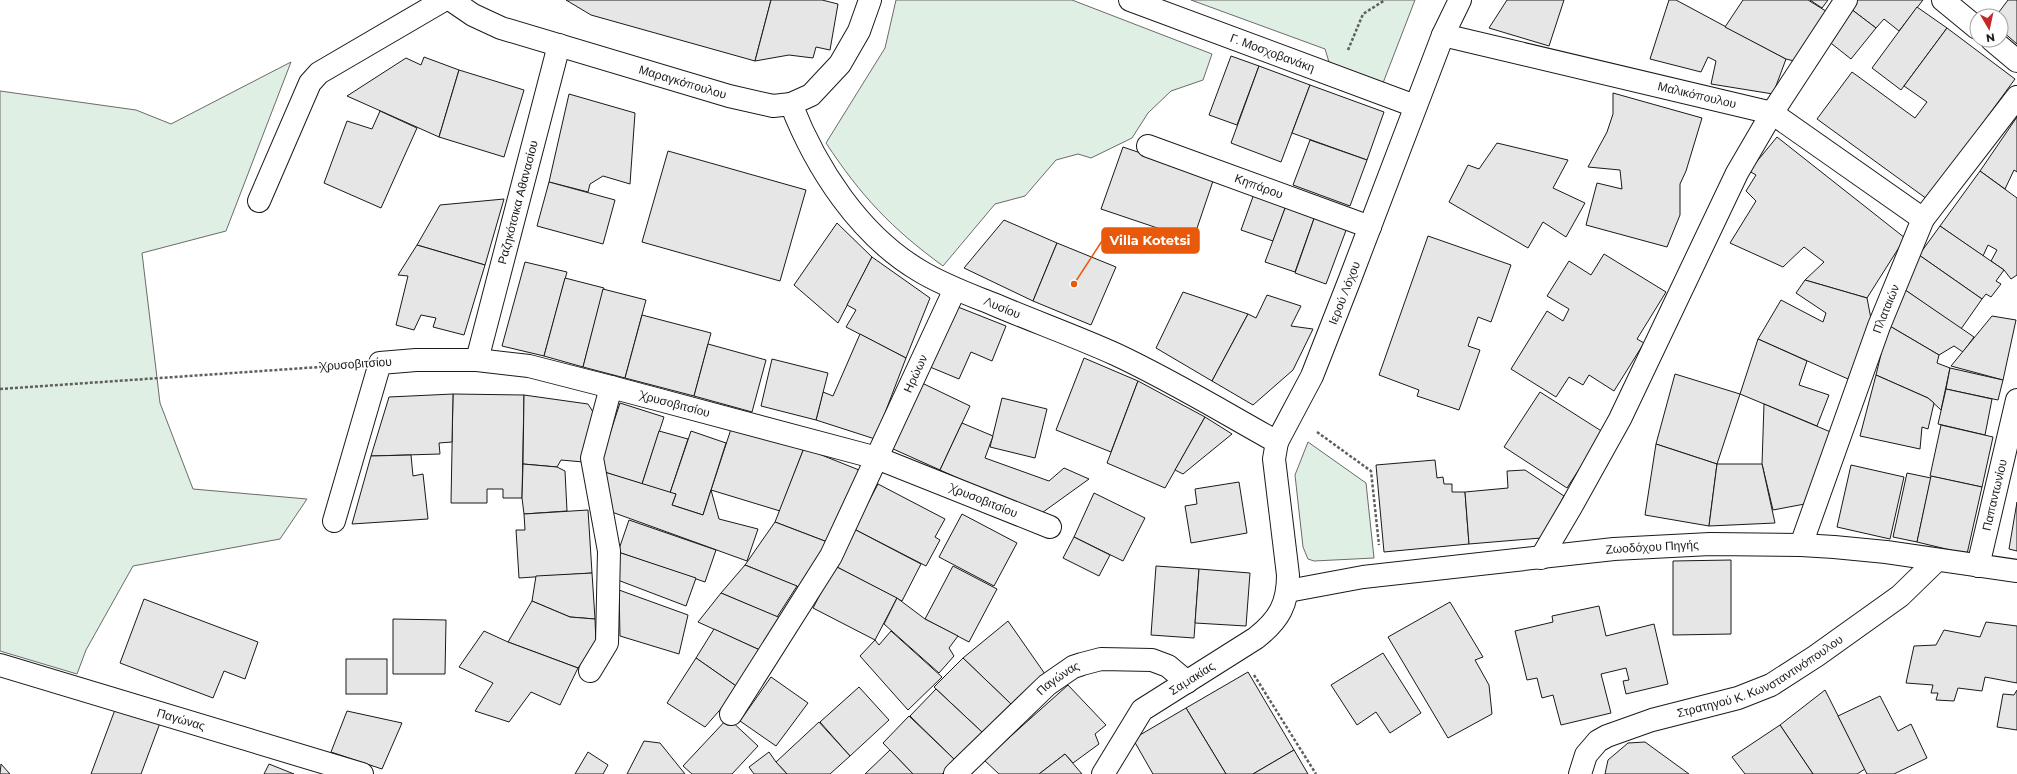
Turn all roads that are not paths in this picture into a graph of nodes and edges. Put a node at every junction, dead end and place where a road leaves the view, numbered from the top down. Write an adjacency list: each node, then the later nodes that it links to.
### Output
1 (444, 0): 18 (street)
2 (451, 0): 10 (street, Μαραγκόπουλου)
3 (870, 0): 14 (street, Μαραγκόπουλου)
4 (1130, 0): 15 (street, Γ. Μοσχοβανάκη)
5 (1460, 0): 9 (street, Ιερού Λόχου)
6 (1846, 0): 16 (street)
7 (1943, 0): 8 (street)
8 (1969, 21)
9 (1443, 35): 15 (street, Ιερού Λόχου); 16 (street, Μαλικόπουλου)
10 (559, 45): 14 (street, Μαραγκόπουλου); 22 (street, Ραζηκότσικα Αθανασίου)
11 (2002, 48): 12 (street)
12 (2017, 61)
13 (2017, 97): 19 (street, Πλαταιών)
14 (791, 104): 21 (street, Λυσίου)
15 (1415, 106): 20 (street, Ιερού Λόχου)
16 (1772, 113): 19 (street, Μαλικόπουλου); 30 (street)
17 (1148, 146): 20 (street, Κηπάρου)
18 (259, 200)
19 (1923, 218): 29 (street, Πλαταιών)
20 (1370, 227): 25 (street, Ιερού Λόχου)
21 (955, 289): 25 (street, Λυσίου); 26 (street, Ηρώων)
22 (477, 360): 23 (street, Χρυσοβιτσίου); 27 (street, Χρυσοβιτσίου)
23 (611, 387): 26 (street, Χρυσοβιτσίου); 36 (street)
24 (2017, 400): 32 (street, Παπαντωνίου)
25 (1276, 442): 34 (street, Ιερού Λόχου)
26 (877, 458): 28 (street, Χρυσοβιτσίου); 38 (street, Ηρώων)
27 (334, 522)
28 (1050, 527)
29 (1801, 545): 30 (street, Ζωοδόχου Πηγής); 31 (street, Ζωοδόχου Πηγής)
30 (1541, 558): 34 (street, Ζωοδόχου Πηγής)
31 (1937, 560): 32 (street, Ζωοδόχου Πηγής); 42 (street, Στρατηγού Κ. Κωνσταντινόπουλου)
32 (1978, 566): 33 (street, Ζωοδόχου Πηγής)
33 (2017, 571)
34 (1288, 591): 37 (street, Σαμακίας)
35 (0, 665): 39 (street, Παγώνας)
36 (590, 672)
37 (1187, 682): 40 (street, Παγώνας); 41 (street, Σαμακίας)
38 (731, 714)
39 (362, 774)
40 (955, 774)
41 (1104, 774)
42 (1580, 774)

